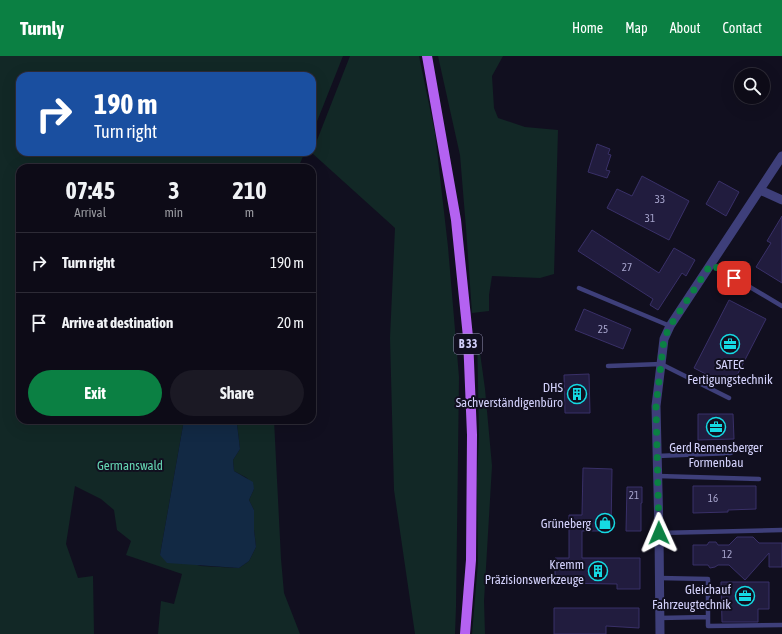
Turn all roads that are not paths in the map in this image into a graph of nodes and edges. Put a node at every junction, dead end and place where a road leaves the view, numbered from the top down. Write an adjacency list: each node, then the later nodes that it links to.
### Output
1 (427, 56): 22 (main road, B 33)
2 (782, 156): 3 (street)
3 (760, 190): 4 (street); 5 (street)
4 (782, 200)
5 (711, 264): 7 (lane); 8 (street)
6 (580, 288): 8 (lane)
7 (782, 306)
8 (670, 326): 9 (street)
9 (661, 364): 10 (lane); 11 (lane); 13 (street)
10 (608, 366)
11 (729, 398)
12 (731, 453): 13 (lane)
13 (657, 456): 14 (street)
14 (658, 476): 15 (lane); 17 (street)
15 (759, 479)
16 (782, 530): 17 (lane)
17 (659, 533): 18 (street)
18 (659, 578): 19 (lane); 20 (street)
19 (708, 617): 20 (lane); 21 (lane)
20 (660, 618): 23 (street)
21 (782, 625)
22 (465, 634)
23 (660, 634)

